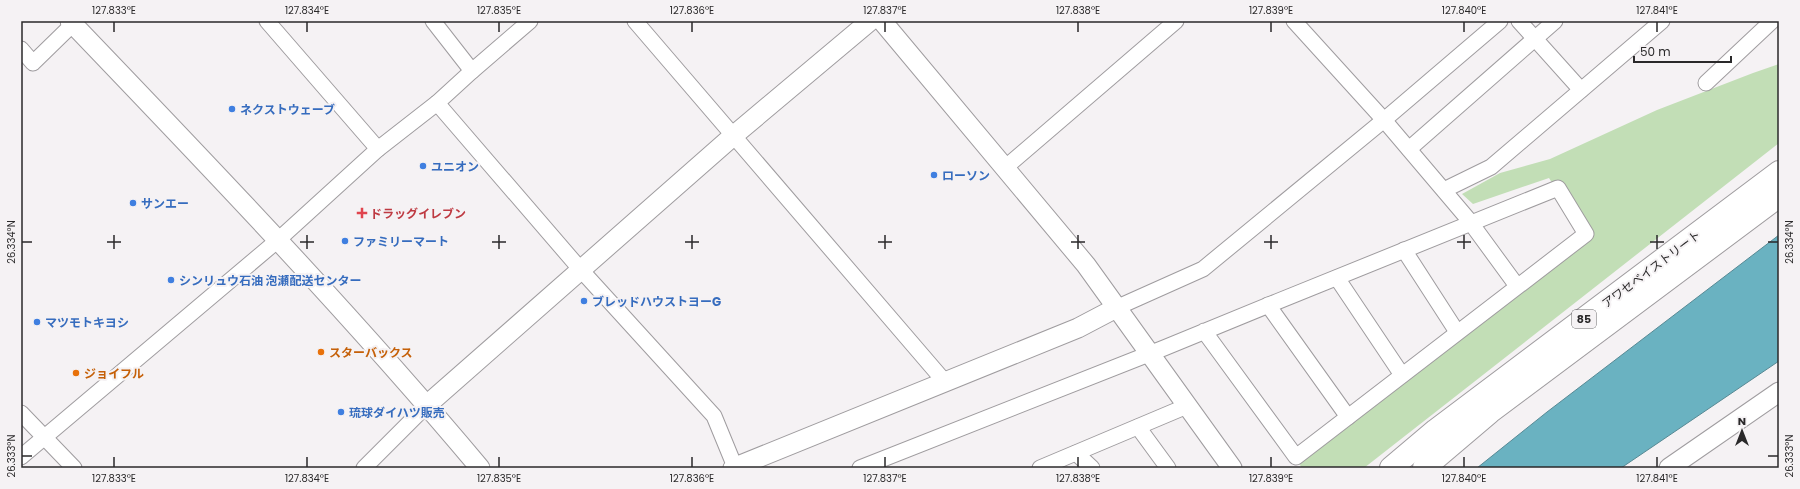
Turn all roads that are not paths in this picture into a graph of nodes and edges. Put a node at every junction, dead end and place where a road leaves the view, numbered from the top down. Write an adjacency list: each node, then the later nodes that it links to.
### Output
1 (267, 21): 23 (street)
2 (433, 21): 17 (street)
3 (530, 21): 17 (street)
4 (635, 21): 22 (street)
5 (870, 21): 22 (street)
6 (882, 21): 25 (street)
7 (1176, 21): 25 (street)
8 (1294, 21): 21 (street)
9 (1500, 21): 21 (street)
10 (1519, 21): 15 (street)
11 (1555, 21): 15 (street)
12 (1662, 21): 19 (street)
13 (1772, 21): 18 (street)
14 (71, 23): 16 (street); 30 (street)
15 (1535, 38): 19 (street); 24 (street)
16 (21, 48)
17 (472, 71): 20 (street)
18 (1706, 83)
19 (1581, 90): 27 (street)
20 (437, 103): 23 (street); 32 (street)
21 (1384, 120): 24 (street); 36 (street)
22 (733, 136): 32 (street); 41 (street)
23 (378, 149): 30 (street)
24 (1409, 149): 27 (street)
25 (1006, 168): 36 (street)
26 (1779, 172): 60 (main road, アワセベイストリート / 85)
27 (1444, 190): 29 (street)
28 (1779, 196): 61 (main road, アワセベイストリート / 85)
29 (1471, 223): 31 (street); 34 (street); 34 (street)
30 (278, 240): 43 (street); 48 (street)
31 (1404, 250): 33 (street); 38 (street)
32 (581, 270): 43 (street); 51 (street)
33 (1337, 278): 35 (street); 40 (street)
34 (1517, 286): 38 (street)
35 (1268, 305): 37 (street); 46 (street)
36 (1118, 308): 39 (street); 41 (street)
37 (1204, 332): 39 (street); 46 (street)
38 (1458, 332): 40 (street)
39 (1150, 353): 44 (street); 55 (street)
40 (1402, 375): 46 (street)
41 (945, 382): 51 (street)
42 (1776, 398): 62 (street)
43 (427, 404): 53 (street); 54 (street)
44 (1187, 406): 47 (street); 59 (street)
45 (21, 413): 48 (street)
46 (1348, 417)
47 (1138, 427): 49 (street); 58 (street)
48 (43, 437): 50 (street); 52 (street)
49 (1076, 453): 56 (street); 57 (street)
50 (21, 457)
51 (734, 467)
52 (74, 468)
53 (364, 468)
54 (480, 468)
55 (860, 468)
56 (1040, 468)
57 (1092, 468)
58 (1168, 468)
59 (1232, 468)
60 (1391, 468)
61 (1424, 468)
62 (1669, 468)

